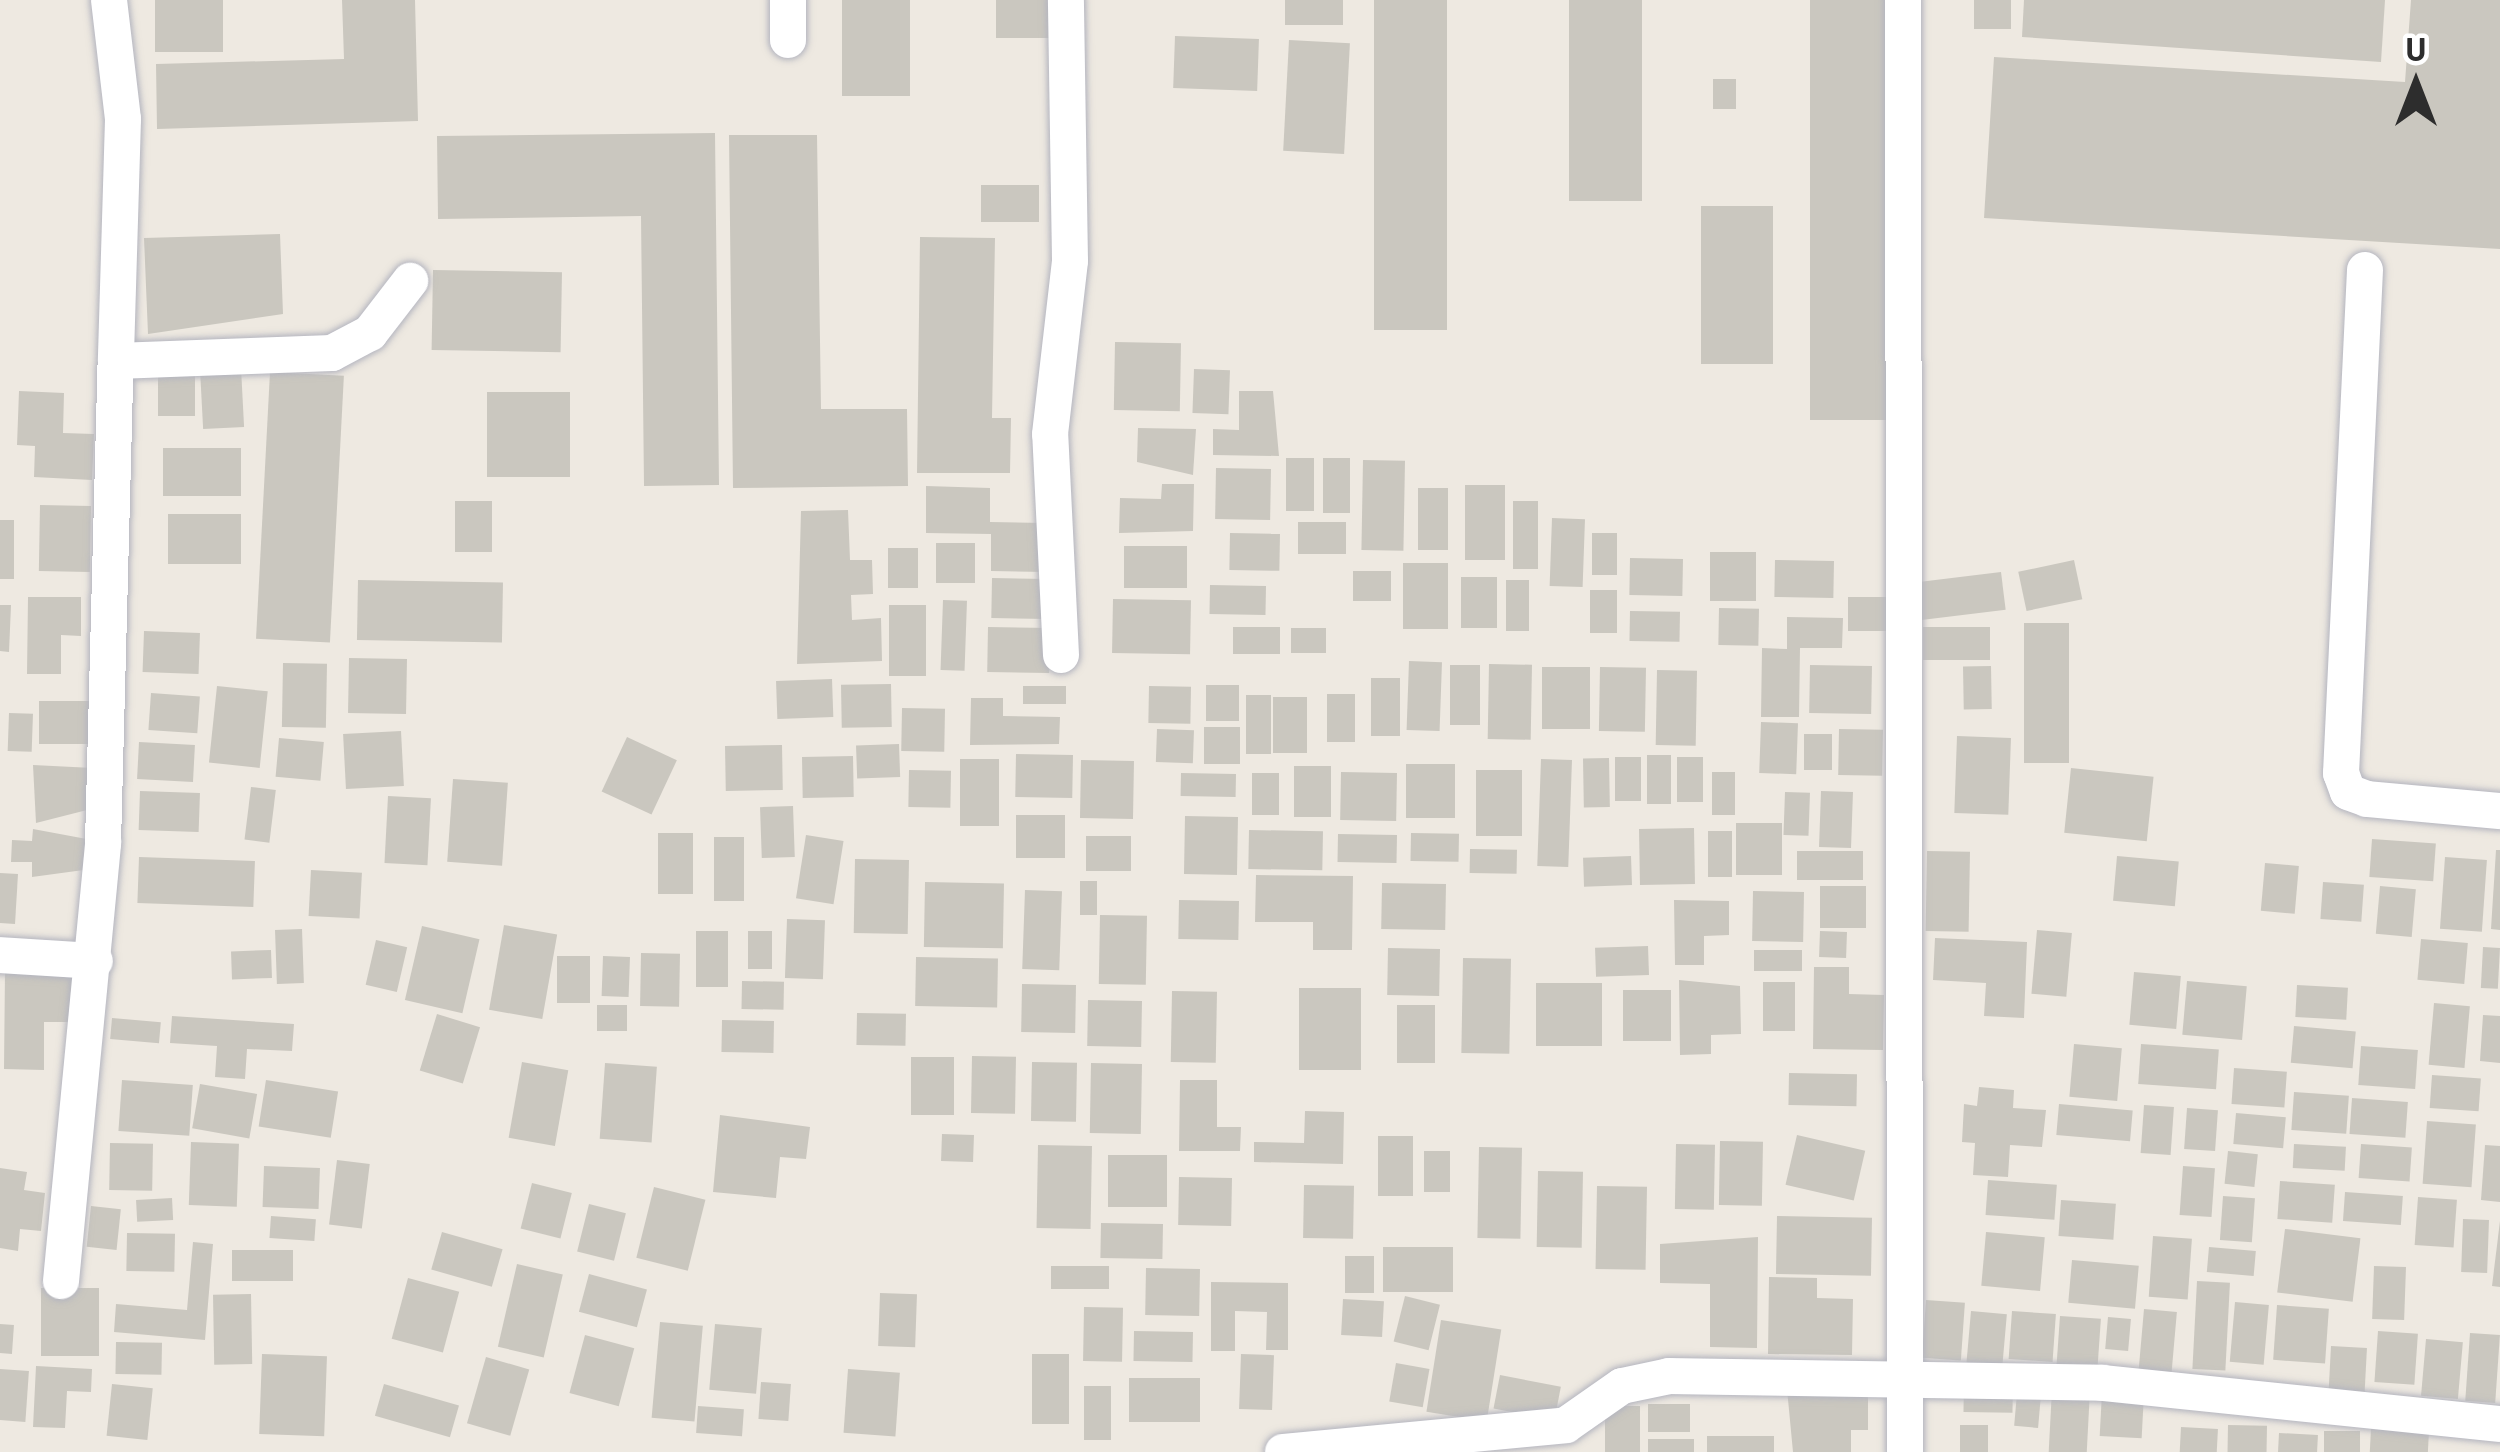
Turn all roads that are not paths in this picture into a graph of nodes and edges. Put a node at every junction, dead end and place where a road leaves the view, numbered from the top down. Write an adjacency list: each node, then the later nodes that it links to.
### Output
1 (109, 0): 8 (street)
2 (788, 0): 5 (street)
3 (1066, 0): 9 (street)
4 (1903, 0): 14 (street)
5 (788, 40)
6 (2365, 270): 10 (street)
7 (410, 281): 8 (street)
8 (116, 361): 12 (street)
9 (1061, 656)
10 (2500, 811)
11 (0, 955): 12 (street)
12 (95, 962): 13 (street)
13 (62, 1280)
14 (1904, 1378): 15 (street); 16 (street); 17 (street)
15 (2500, 1424)
16 (1283, 1452)
17 (1905, 1452)

